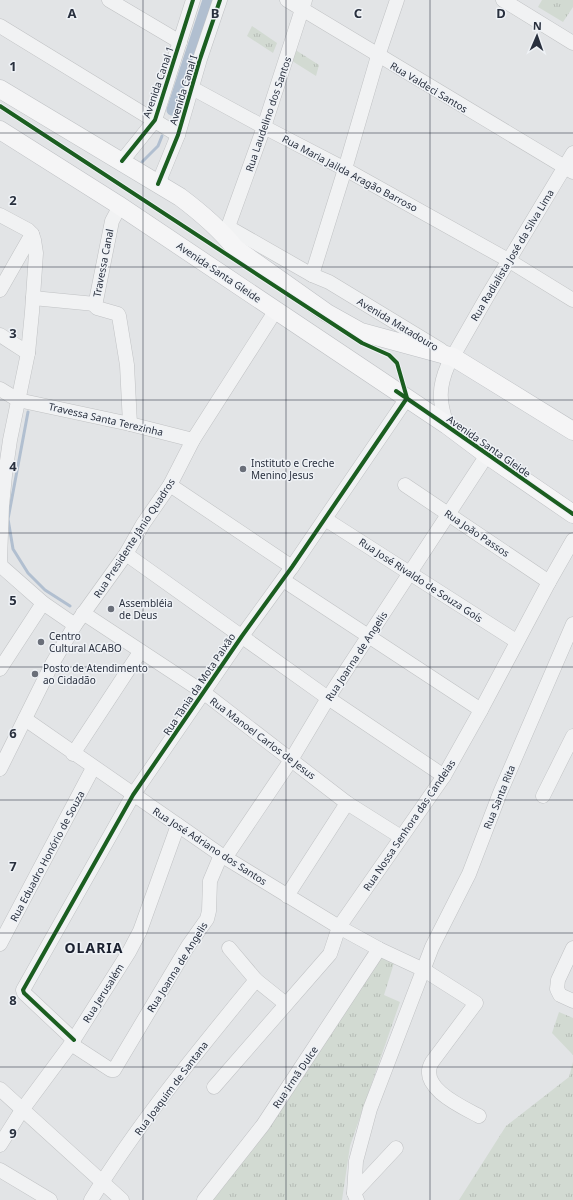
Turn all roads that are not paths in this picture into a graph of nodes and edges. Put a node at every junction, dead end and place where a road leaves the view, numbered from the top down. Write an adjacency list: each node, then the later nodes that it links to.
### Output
1 (109, 0): 10 (street)
2 (193, 0): 10 (street, Avenida Canal 1)
3 (220, 0): 13 (street, Avenida Canal I)
4 (286, 0): 7 (street, Rua Valdeci Santos)
5 (397, 0): 12 (street)
6 (503, 0): 8 (street)
7 (303, 5): 12 (street, Rua Valdeci Santos); 16 (street, Rua Laudelino dos Santos)
8 (522, 5): 11 (street)
9 (0, 26): 15 (street)
10 (180, 42): 15 (street, Avenida Canal 1)
11 (573, 43)
12 (378, 56): 21 (street); 22 (street, Rua Valdeci Santos)
13 (192, 88): 16 (street, Rua Maria Jailda Aragão Barroso); 18 (street, Avenida Canal I)
14 (0, 89): 20 (main road)
15 (155, 120): 18 (street); 20 (street, Avenida Canal 1)
16 (264, 127): 21 (street, Rua Maria Jailda Aragão Barroso); 26 (street, Rua Laudelino dos Santos)
17 (0, 130): 24 (main road, Avenida Santa Gleide)
18 (178, 135): 23 (street, Avenida Canal I)
19 (573, 153): 22 (street, Rua Radialista José da Silva Lima)
20 (122, 161): 23 (main road)
21 (345, 168): 28 (street, Rua Maria Jailda Aragão Barroso); 29 (street)
22 (569, 170): 28 (street, Rua Radialista José da Silva Lima)
23 (158, 184): 26 (main road)
24 (120, 206): 33 (street, Travessa Canal); 34 (main road, Avenida Santa Gleide)
25 (0, 216): 27 (street)
26 (226, 231): 29 (street, Avenida Matadouro); 37 (main road)
27 (32, 234): 30 (street); 31 (street)
28 (508, 260): 32 (street, Rua Maria Jailda Aragão Barroso); 37 (street, Rua Radialista José da Silva Lima)
29 (312, 275): 37 (street, Avenida Matadouro)
30 (0, 290)
31 (33, 298): 33 (street); 36 (street)
32 (573, 300)
33 (95, 304): 41 (street, Travessa Canal)
34 (276, 310): 39 (main road, Avenida Santa Gleide); 44 (street, Rua Presidente Jânio Quadros)
35 (0, 335): 36 (street)
36 (28, 353): 40 (street)
37 (453, 357): 42 (street, Rua Radialista José da Silva Lima); 43 (main road, Avenida Matadouro)
38 (0, 389): 40 (street, Travessa Santa Terezinha)
39 (407, 398): 42 (main road, Avenida Santa Gleide); 52 (street, Rua Tânia da Mota Paixão)
40 (18, 400): 41 (street, Travessa Santa Terezinha); 45 (street)
41 (130, 424): 44 (street, Travessa Santa Terezinha)
42 (447, 425): 46 (main road, Avenida Santa Gleide)
43 (573, 431)
44 (193, 440): 47 (street, Rua Presidente Jânio Quadros)
45 (4, 452): 49 (street)
46 (487, 455): 50 (street, Rua Joanna de Angelis); 51 (main road, Avenida Santa Gleide)
47 (170, 485): 54 (street, Rua Presidente Jânio Quadros); 56 (street)
48 (405, 485): 50 (street, Rua João Passos)
49 (1, 506): 55 (street)
50 (449, 514): 57 (street, Rua Joanna de Angelis); 59 (street, Rua João Passos)
51 (573, 514)
52 (325, 519): 56 (street, Rua Tânia da Mota Paixão); 57 (street, Rua José Rivaldo de Souza Goís)
53 (573, 540): 59 (street, Rua Nossa Senhora das Candeias)
54 (126, 554): 61 (street, Rua Presidente Jânio Quadros); 63 (street)
55 (0, 567): 60 (street, Rua Manoel Carlos de Jesus)
56 (292, 567): 58 (street, Rua Tânia da Mota Paixão)
57 (410, 574): 64 (street, Rua Joanna de Angelis); 65 (street, Rua José Rivaldo de Souza Goís)
58 (283, 580): 63 (street, Rua Tânia da Mota Paixão); 64 (street)
59 (549, 582): 65 (street, Rua Nossa Senhora das Candeias)
60 (43, 603): 61 (street, Rua Manoel Carlos de Jesus); 67 (street)
61 (79, 619): 66 (street, Rua Manoel Carlos de Jesus); 71 (street, Rua Presidente Jânio Quadros)
62 (573, 624): 90 (street, Rua Santa Rita)
63 (242, 636): 68 (street, Rua Tânia da Mota Paixão); 69 (street)
64 (368, 637): 69 (street, Rua Joanna de Angelis); 70 (street)
65 (516, 642): 70 (street, Rua Nossa Senhora das Candeias)
66 (140, 652): 68 (street, Rua Manoel Carlos de Jesus); 73 (street)
67 (0, 669)
68 (203, 692): 74 (street, Rua Manoel Carlos de Jesus); 78 (street, Rua Tânia da Mota Paixão)
69 (328, 698): 74 (street, Rua Joanna de Angelis); 77 (street)
70 (481, 710): 77 (street, Rua Nossa Senhora das Candeias)
71 (25, 719): 73 (street, Rua José Adriano dos Santos); 76 (street, Rua Presidente Jânio Quadros)
72 (573, 736): 79 (street)
73 (73, 754): 75 (street, Rua José Adriano dos Santos)
74 (290, 760): 80 (street, Rua Manoel Carlos de Jesus); 83 (street, Rua Joanna de Angelis)
75 (93, 768): 78 (street, Rua José Adriano dos Santos); 86 (street, Rua Eduadro Honório de Souza)
76 (0, 769)
77 (444, 776): 82 (street, Rua Nossa Senhora das Candeias)
78 (133, 795): 81 (street, Rua José Adriano dos Santos); 94 (street, Rua Tânia da Mota Paixão)
79 (543, 796)
80 (347, 803): 82 (street, Rua Manoel Carlos de Jesus); 84 (street)
81 (178, 825): 83 (street, Rua José Adriano dos Santos); 94 (street, Rua Jerusalém)
82 (401, 837): 85 (street, Rua Nossa Senhora das Candeias)
83 (223, 857): 84 (street, Rua José Adriano dos Santos); 94 (street, Rua Joanna de Angelis)
84 (287, 896): 85 (street, Rua José Adriano dos Santos)
85 (339, 927): 89 (street, Rua José Adriano dos Santos); 93 (street, Rua Nossa Senhora das Candeias)
86 (0, 944)
87 (230, 948): 91 (street)
88 (573, 948): 92 (street)
89 (379, 949): 90 (street, Rua José Adriano dos Santos); 107 (street, Rua Irmã Dulce)
90 (424, 970): 98 (street, Rua José Adriano dos Santos); 103 (street)
91 (256, 980): 93 (street); 102 (street, Rua Joaquim de Santana)
92 (573, 1001)
93 (286, 1004): 95 (street, Rua Nossa Senhora das Candeias)
94 (72, 1042): 97 (street, Rua Jerusalém)
95 (214, 1087)
96 (0, 1089): 97 (street)
97 (22, 1110): 99 (street, Rua Jerusalém); 102 (street)
98 (479, 1116)
99 (0, 1145)
100 (396, 1148): 103 (street)
101 (0, 1170): 104 (street)
102 (102, 1182): 105 (street, Rua Joaquim de Santana); 106 (street)
103 (355, 1196)
104 (50, 1200)
105 (91, 1200)
106 (122, 1200)
107 (204, 1200)

